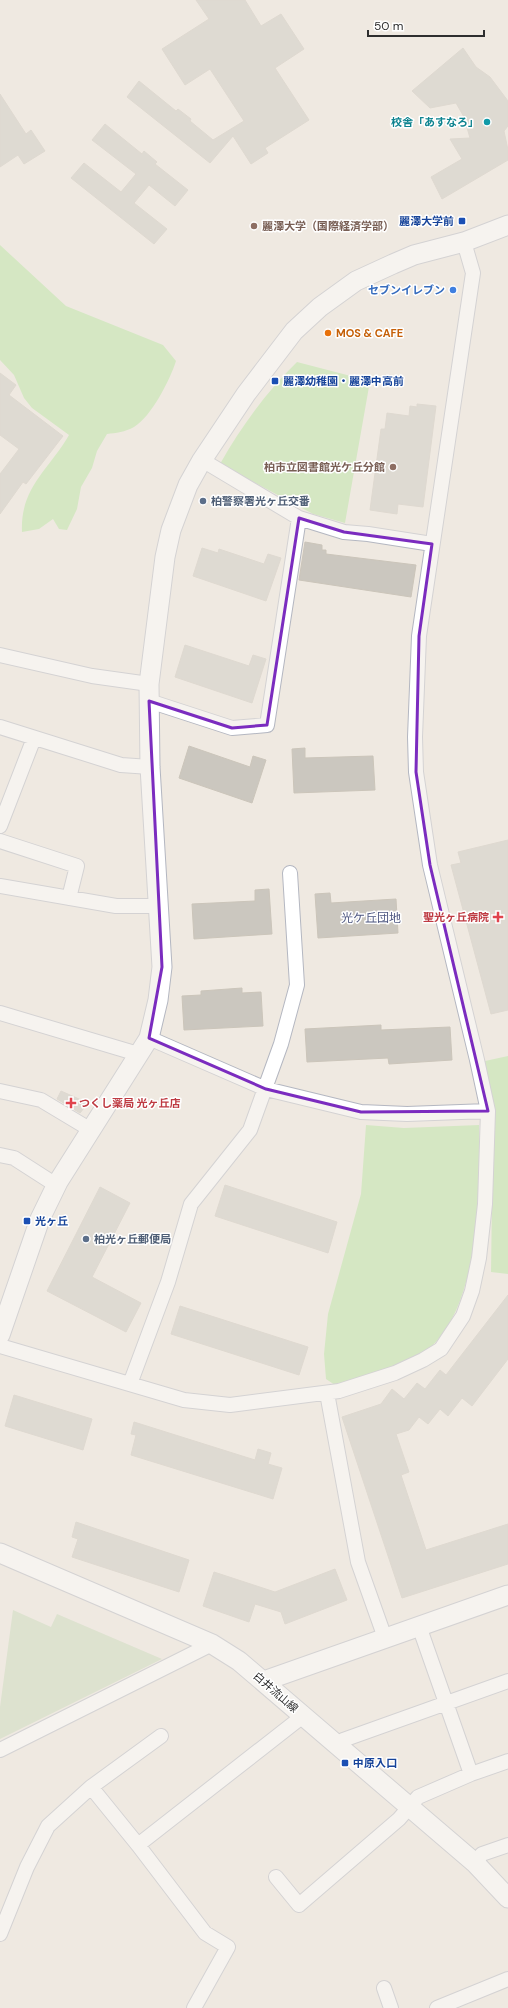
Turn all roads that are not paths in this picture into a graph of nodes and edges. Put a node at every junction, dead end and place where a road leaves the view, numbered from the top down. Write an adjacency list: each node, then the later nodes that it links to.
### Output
1 (508, 225): 2 (street)
2 (464, 242): 3 (street); 5 (street)
3 (202, 460): 4 (street); 7 (street)
4 (299, 518): 5 (street); 7 (street)
5 (432, 544): 22 (street)
6 (0, 655): 7 (street)
7 (149, 693): 10 (street)
8 (0, 727): 9 (street)
9 (34, 738): 10 (street); 11 (street)
10 (150, 767): 16 (street)
11 (0, 826)
12 (0, 841): 15 (street)
13 (290, 873): 20 (street)
14 (0, 886): 15 (street)
15 (69, 898): 16 (street)
16 (160, 906): 18 (street)
17 (0, 1013): 19 (street)
18 (149, 1038): 19 (street); 20 (street)
19 (138, 1054): 23 (street)
20 (266, 1089): 22 (street); 28 (street)
21 (0, 1091): 23 (street)
22 (488, 1111): 29 (street)
23 (91, 1130): 25 (street)
24 (0, 1155): 25 (street)
25 (56, 1185): 26 (street)
26 (0, 1335)
27 (0, 1346): 28 (street)
28 (130, 1384): 29 (street)
29 (327, 1393): 33 (street)
30 (0, 1554): 34 (street, 白井流山線)
31 (508, 1595): 32 (street)
32 (419, 1626): 33 (street); 37 (street)
33 (385, 1638): 36 (street)
34 (212, 1644): 36 (street, 白井流山線); 41 (street)
35 (508, 1680): 37 (street)
36 (264, 1681): 38 (street, 白井流山線)
37 (447, 1701): 40 (street); 43 (street)
38 (303, 1716): 40 (street, 白井流山線); 46 (street)
39 (161, 1736): 44 (street)
40 (338, 1745): 45 (street, 白井流山線)
41 (0, 1750)
42 (508, 1761): 43 (street)
43 (471, 1774): 45 (street)
44 (91, 1786): 46 (street); 51 (street)
45 (410, 1807): 48 (street, 白井流山線); 49 (street)
46 (138, 1845): 54 (street)
47 (508, 1845): 48 (street)
48 (475, 1862): 50 (street, 白井流山線)
49 (276, 1877)
50 (508, 1898)
51 (0, 1934)
52 (508, 1979): 56 (street)
53 (384, 1988): 55 (street)
54 (194, 2008)
55 (391, 2008)
56 (437, 2008)

